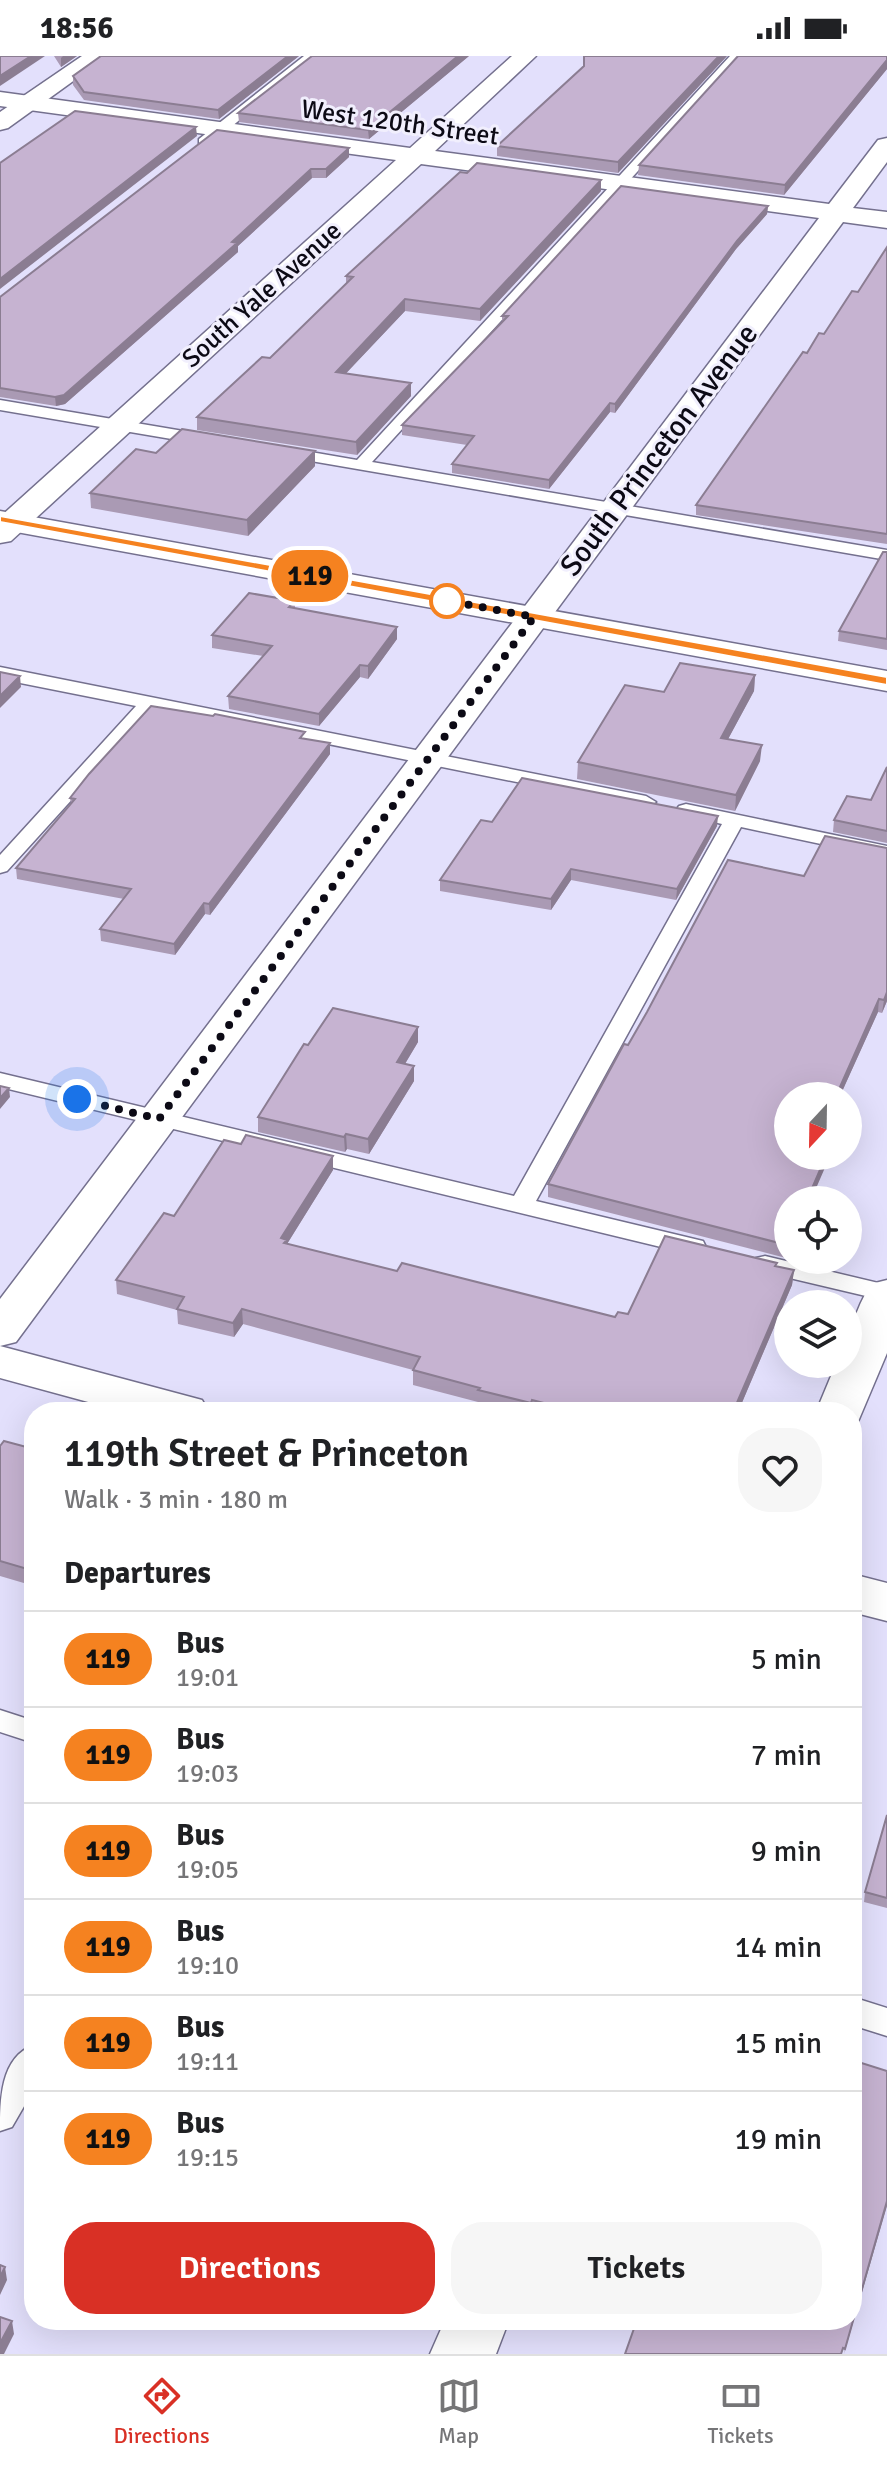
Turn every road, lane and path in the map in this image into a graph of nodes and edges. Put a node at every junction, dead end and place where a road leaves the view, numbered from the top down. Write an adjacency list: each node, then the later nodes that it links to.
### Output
1 (97, 56): 6 (street)
2 (312, 56): 8 (lane)
3 (525, 56): 11 (street, South Yale Avenue)
4 (737, 56): 12 (lane)
5 (0, 99): 6 (street, West 120th Street)
6 (30, 103): 7 (street); 8 (street, West 120th Street)
7 (0, 123)
8 (221, 129): 10 (lane); 11 (street, West 120th Street)
9 (887, 145): 13 (street, South Princeton Avenue)
10 (193, 151)
11 (415, 155): 12 (street, West 120th Street); 16 (street, South Yale Avenue)
12 (620, 183): 13 (street, West 120th Street); 19 (lane)
13 (836, 213): 14 (street, West 120th Street); 20 (street, South Princeton Avenue)
14 (887, 220)
15 (0, 405): 16 (lane)
16 (120, 425): 17 (lane); 21 (street, South Yale Avenue)
17 (225, 443)
18 (270, 450): 19 (lane)
19 (360, 466): 20 (lane)
20 (615, 509): 22 (lane); 23 (street, South Princeton Avenue)
21 (4, 525): 23 (street)
22 (887, 555)
23 (534, 617): 25 (street); 27 (street, South Princeton Avenue)
24 (0, 673): 26 (lane)
25 (887, 681)
26 (150, 702): 27 (lane); 30 (lane)
27 (429, 757): 28 (lane); 32 (street, South Princeton Avenue)
28 (734, 821): 29 (lane); 33 (lane)
29 (887, 852)
30 (0, 867)
31 (0, 1080): 32 (lane)
32 (159, 1119): 33 (lane); 37 (street, South Princeton Avenue)
33 (521, 1206): 34 (lane)
34 (717, 1253)
35 (747, 1260): 36 (lane)
36 (887, 1294): 40 (street)
37 (0, 1331)
38 (0, 1362): 39 (street)
39 (148, 1402)
40 (844, 1402)
41 (862, 1596): 42 (street)
42 (887, 1602)
43 (0, 1721): 44 (lane)
44 (24, 1729)
45 (862, 2014): 46 (lane)
46 (887, 2022)
47 (24, 2076): 48 (lane)
48 (0, 2117)
49 (473, 2330): 50 (street)
50 (463, 2354)

